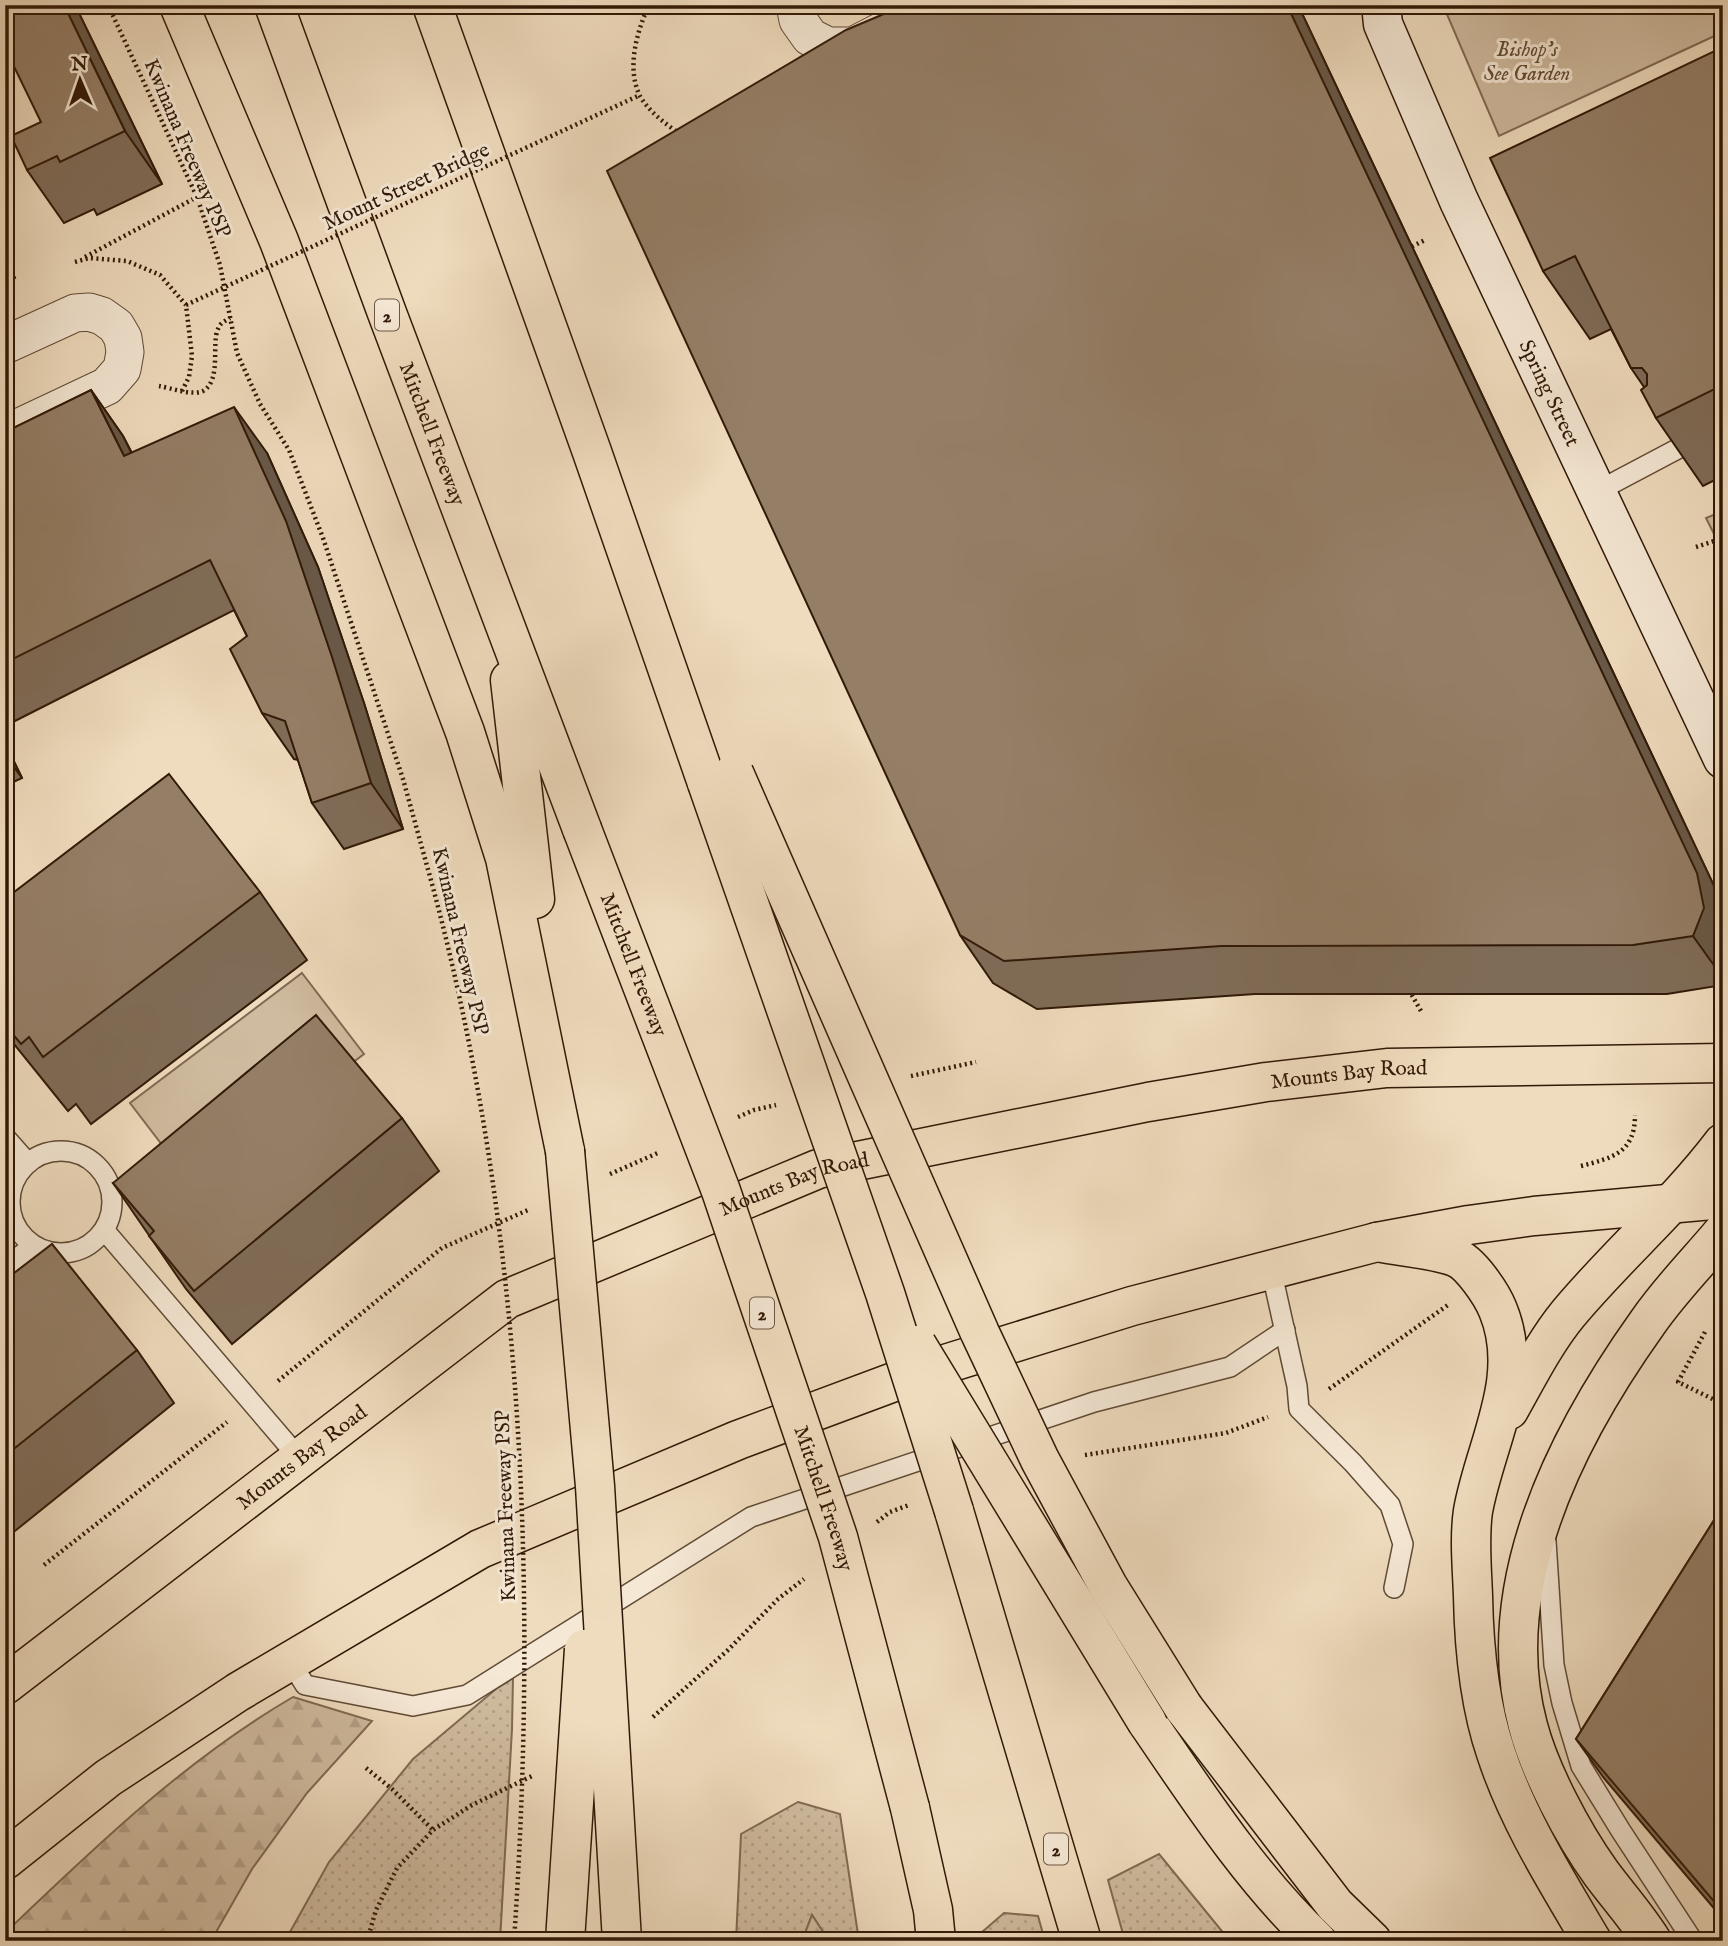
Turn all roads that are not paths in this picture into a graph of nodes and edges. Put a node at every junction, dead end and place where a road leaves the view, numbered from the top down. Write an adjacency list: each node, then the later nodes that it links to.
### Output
1 (179, 5): 14 (main road)
2 (274, 5): 11 (main road, Mitchell Freeway / 2)
3 (432, 5): 13 (main road)
4 (795, 5): 5 (street)
5 (932, 5)
6 (1377, 12): 10 (main road, Spring Street)
7 (5, 345): 8 (street)
8 (5, 434)
9 (1683, 446): 10 (lane)
10 (1596, 492): 12 (main road, Spring Street)
11 (504, 623): 14 (main road); 39 (main road, Mitchell Freeway / 2, bridge)
12 (1723, 760)
13 (720, 778): 27 (main road, 2, bridge); 42 (main road, bridge)
14 (517, 854): 31 (main road, bridge)
15 (1723, 1063): 30 (main road, Mounts Bay Road)
16 (5, 1137): 18 (lane)
17 (1723, 1143): 20 (main road)
18 (28, 1163): 21 (lane); 24 (lane)
19 (1723, 1199): 20 (main road)
20 (1672, 1204): 23 (main road); 29 (main road)
21 (105, 1231): 24 (lane); 30 (lane)
22 (1723, 1232): 32 (main road)
23 (1377, 1242): 26 (main road); 29 (main road)
24 (33, 1245): 25 (lane)
25 (5, 1267)
26 (1271, 1269): 28 (lane); 34 (main road)
27 (884, 1293): 40 (main road, 2, bridge); 41 (main road, bridge)
28 (1285, 1330): 33 (lane); 34 (lane)
29 (1496, 1433): 43 (main road)
30 (299, 1458): 35 (main road, Mounts Bay Road)
31 (595, 1486): 37 (main road, bridge); 38 (main road, bridge)
32 (1544, 1512): 44 (main road); 45 (lane)
33 (1394, 1588)
34 (290, 1661): 36 (main road)
35 (5, 1685)
36 (5, 1860)
37 (565, 1941)
38 (622, 1941)
39 (936, 1941)
40 (1082, 1941)
41 (1317, 1941)
42 (1372, 1941)
43 (1592, 1941)
44 (1652, 1941)
45 (1693, 1941)

